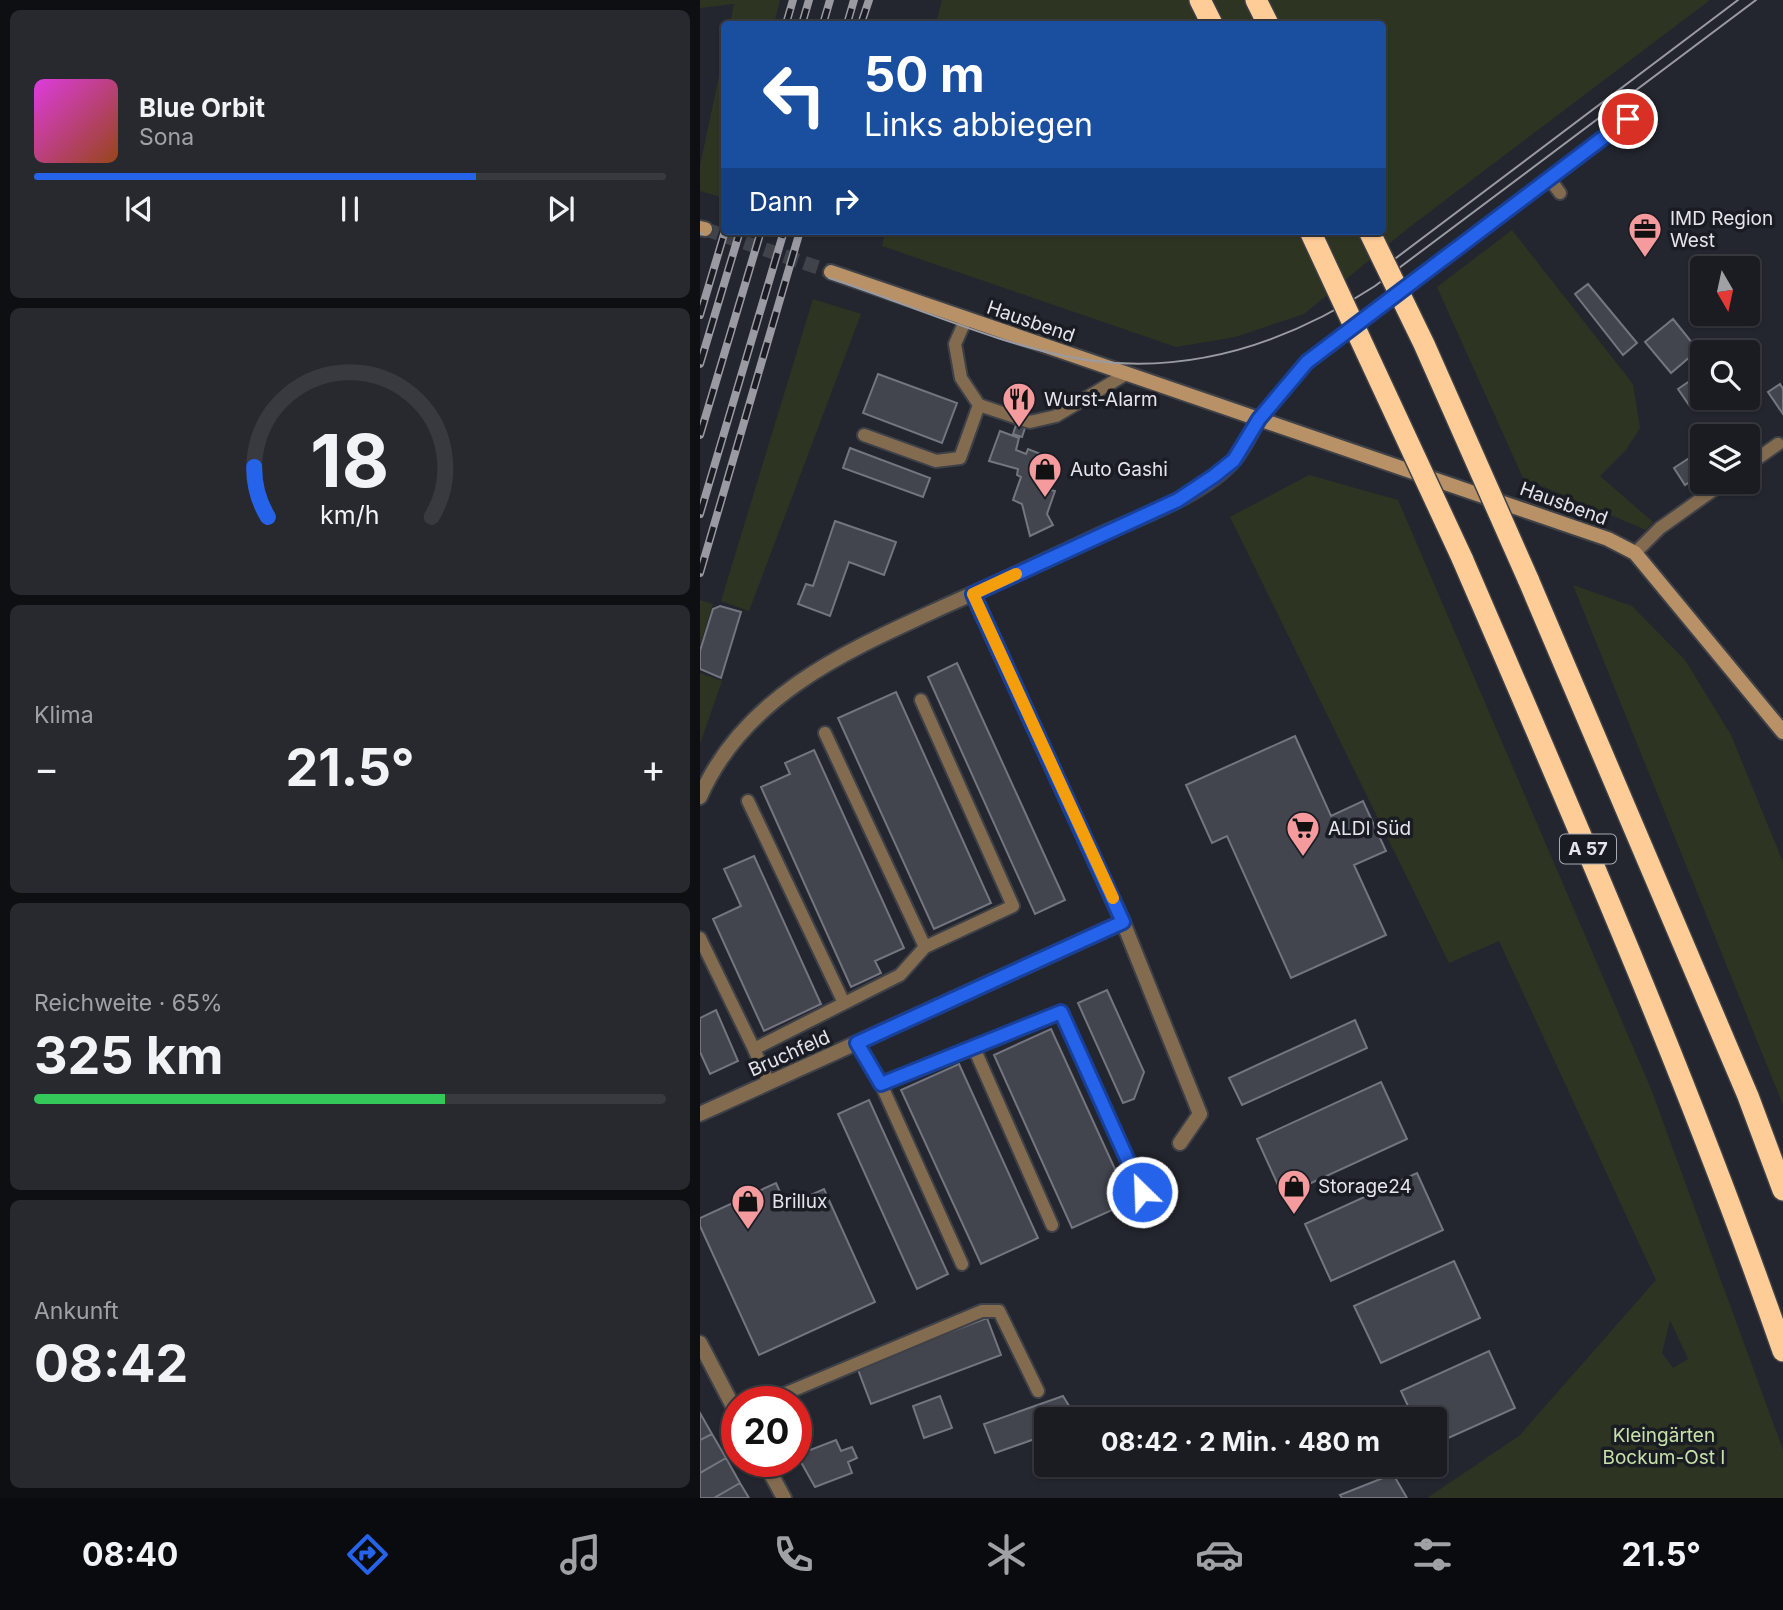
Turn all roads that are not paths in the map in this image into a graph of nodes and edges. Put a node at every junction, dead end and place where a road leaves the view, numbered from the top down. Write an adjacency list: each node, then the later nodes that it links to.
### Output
1 (1200, 0): 3 (highway)
2 (1256, 0): 4 (highway)
3 (1210, 21)
4 (1266, 21)
5 (1645, 106): 6 (lane)
6 (1549, 178): 7 (lane); 14 (lane)
7 (1560, 193)
8 (1312, 235): 42 (highway, A 57, bridge)
9 (1371, 235): 37 (highway, A 57, bridge)
10 (831, 272): 11 (main road, Hausbend)
11 (965, 319): 12 (main road, Hausbend); 13 (lane)
12 (1126, 374): 13 (lane); 14 (main road, Hausbend)
13 (979, 405): 15 (lane)
14 (1259, 419): 19 (main road, Hausbend); 20 (street)
15 (864, 435)
16 (1778, 444): 17 (lane)
17 (1760, 457)
18 (1708, 494): 19 (lane)
19 (1635, 553): 22 (main road, Hausbend)
20 (973, 594): 24 (street); 26 (street)
21 (921, 700): 28 (lane)
22 (1783, 732)
23 (825, 733): 28 (lane)
24 (700, 797)
25 (748, 801): 29 (lane)
26 (1123, 922): 30 (street, Bruchfeld); 36 (street)
27 (700, 938): 32 (lane)
28 (925, 947): 29 (lane)
29 (844, 1003): 32 (lane)
30 (857, 1043): 33 (street, Bruchfeld); 34 (lane)
31 (974, 1048): 34 (lane); 38 (lane); 39 (lane)
32 (754, 1049): 33 (lane)
33 (769, 1083): 35 (street, Bruchfeld)
34 (881, 1084): 40 (lane)
35 (700, 1114)
36 (1180, 1143)
37 (1783, 1190)
38 (1142, 1192)
39 (1052, 1226)
40 (962, 1264)
41 (700, 1343): 43 (street)
42 (1783, 1350)
43 (722, 1386)
44 (803, 1386): 45 (lane)
45 (1038, 1391)
46 (773, 1477): 47 (street)
47 (785, 1498)

